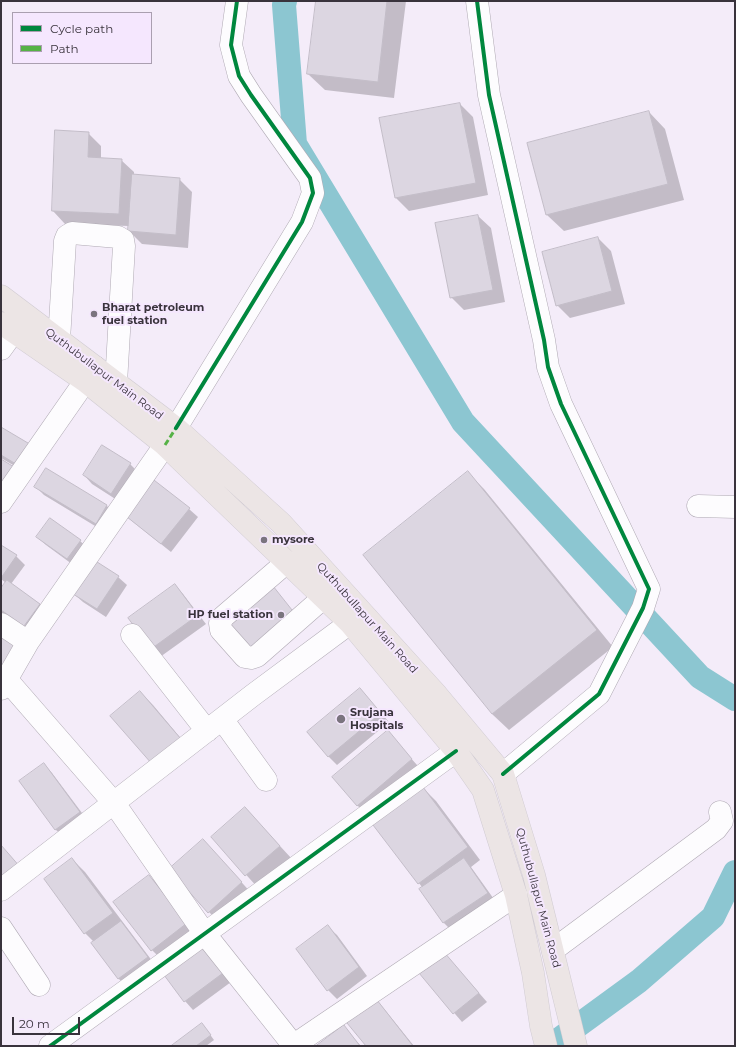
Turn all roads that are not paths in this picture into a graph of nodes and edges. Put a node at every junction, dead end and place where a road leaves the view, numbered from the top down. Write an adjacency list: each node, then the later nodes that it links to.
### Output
1 (237, 1): 9 (street)
2 (477, 1): 22 (street)
3 (1, 296): 5 (main road, Quthubullapur Main Road)
4 (7, 327): 6 (street); 7 (main road, Quthubullapur Main Road)
5 (60, 340): 7 (main road, Quthubullapur Main Road); 8 (street)
6 (1, 349)
7 (90, 374): 8 (main road, Quthubullapur Main Road); 9 (main road, Quthubullapur Main Road); 10 (street)
8 (116, 383): 9 (main road, Quthubullapur Main Road)
9 (171, 437): 13 (main road, Quthubullapur Main Road); 18 (street); 22 (main road, Quthubullapur Main Road)
10 (1, 502)
11 (698, 506): 12 (street)
12 (735, 507)
13 (287, 562): 14 (main road, Quthubullapur Main Road); 14 (street)
14 (323, 598): 15 (main road, Quthubullapur Main Road)
15 (350, 623): 20 (street); 21 (main road, Quthubullapur Main Road)
16 (1, 624): 18 (street)
17 (132, 635): 20 (street)
18 (28, 642): 19 (street)
19 (4, 685): 24 (street)
20 (214, 725): 23 (street); 24 (street)
21 (456, 751): 27 (main road, Quthubullapur Main Road); 29 (street)
22 (503, 774): 30 (main road, Quthubullapur Main Road)
23 (266, 780)
24 (114, 803): 26 (street); 29 (street)
25 (720, 812): 30 (street)
26 (1, 890)
27 (516, 894): 31 (main road, Quthubullapur Main Road); 34 (street)
28 (1, 928): 32 (street)
29 (205, 934): 34 (street); 35 (street)
30 (554, 957): 31 (main road); 36 (main road, Quthubullapur Main Road)
31 (533, 973): 33 (main road, Quthubullapur Main Road)
32 (39, 985)
33 (544, 1036)
34 (290, 1044)
35 (50, 1046)
36 (576, 1046)

